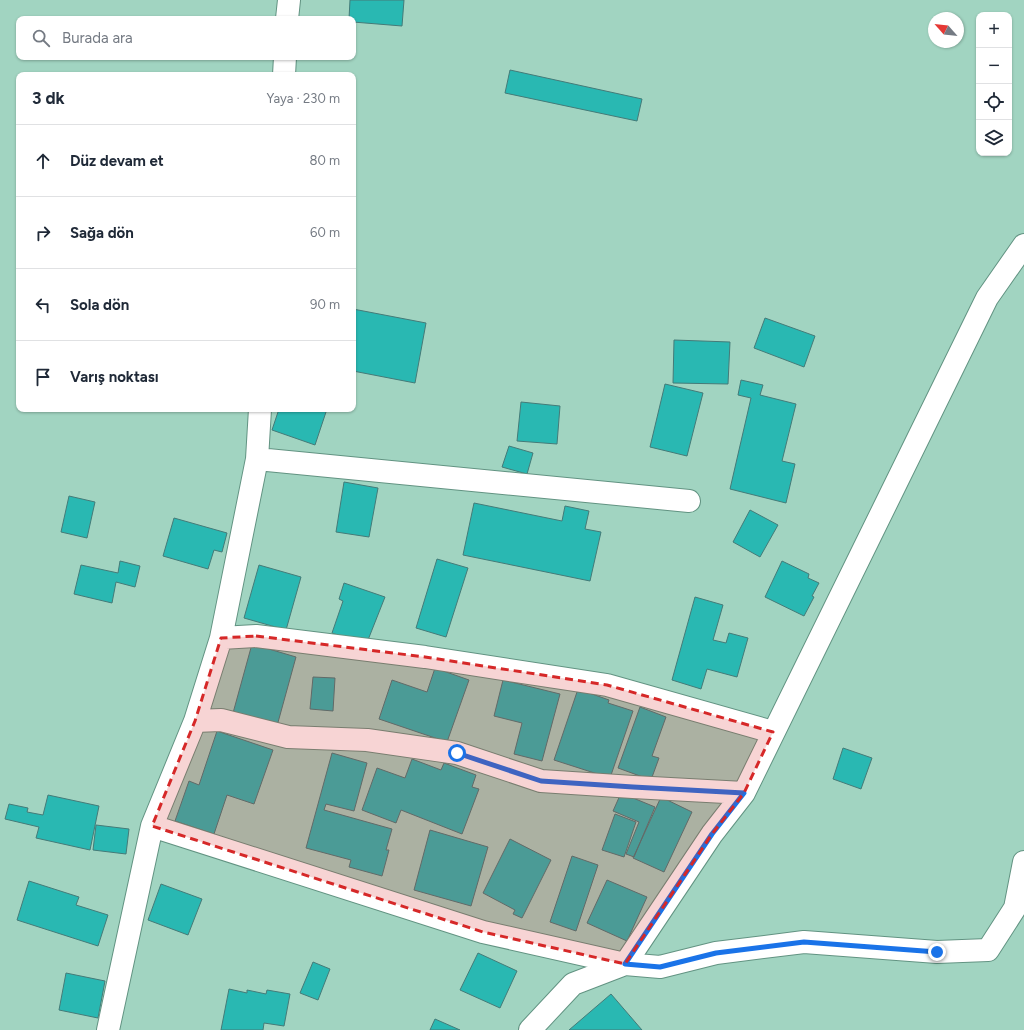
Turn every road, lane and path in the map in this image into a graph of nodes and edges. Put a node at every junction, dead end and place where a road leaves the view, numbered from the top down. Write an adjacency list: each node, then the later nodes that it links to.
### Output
1 (289, 0): 2 (street)
2 (287, 16)
3 (285, 60): 4 (street)
4 (284, 72)
5 (1024, 245): 11 (street)
6 (260, 412): 7 (street)
7 (257, 459): 8 (street); 9 (street)
8 (689, 501)
9 (221, 638): 10 (street); 11 (street)
10 (195, 721): 12 (street); 13 (street)
11 (773, 732): 12 (street)
12 (744, 793): 15 (street)
13 (152, 826): 15 (street); 16 (street)
14 (1024, 862): 15 (street)
15 (625, 964): 17 (street)
16 (113, 1029)
17 (530, 1030)

